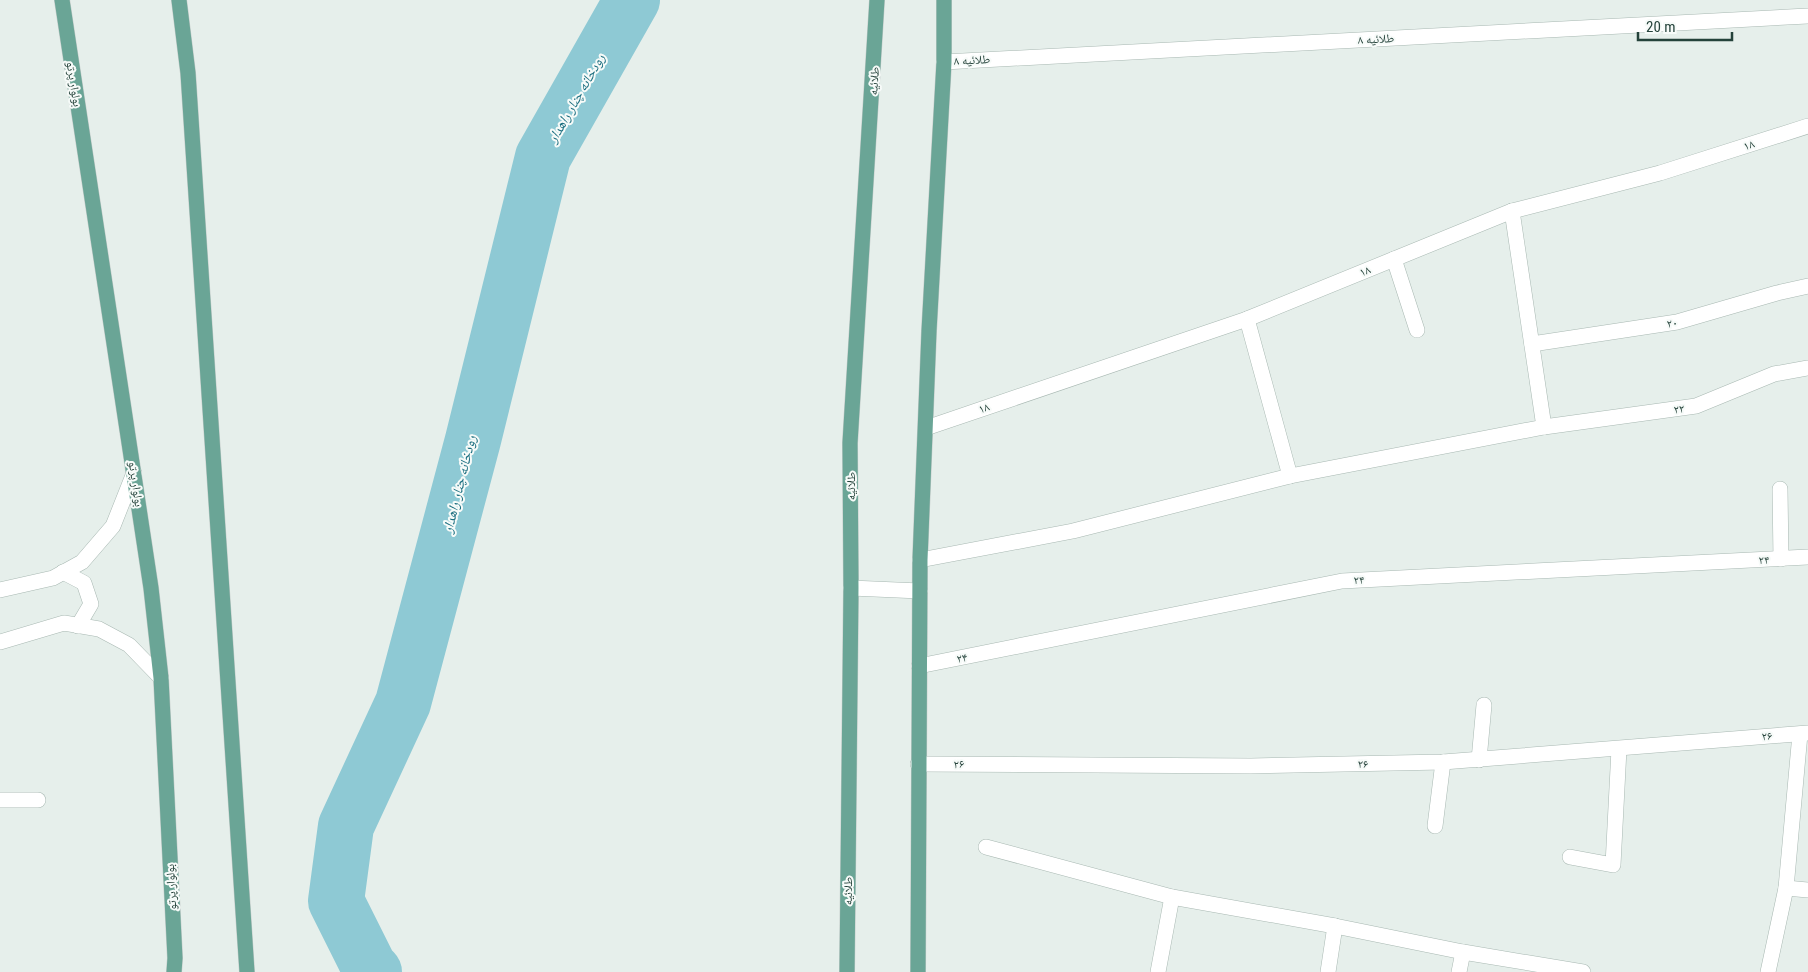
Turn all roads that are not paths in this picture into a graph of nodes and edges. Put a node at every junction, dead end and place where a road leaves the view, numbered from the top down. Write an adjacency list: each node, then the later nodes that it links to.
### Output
1 (62, 0): 17 (main road, بولوار پرتو)
2 (179, 0): 48 (main road)
3 (878, 0): 24 (main road, طلائیه)
4 (944, 0): 6 (main road)
5 (1808, 16): 6 (street, طلائیه ۸)
6 (944, 62): 15 (main road)
7 (1808, 126): 8 (street, ۱۸)
8 (1512, 212): 9 (street, ۱۸); 13 (street)
9 (1394, 259): 11 (street, ۱۸); 12 (street)
10 (1808, 286): 13 (street, ۲۰)
11 (1246, 319): 15 (street, ۱۸); 18 (street)
12 (1417, 330)
13 (1532, 344): 16 (street)
14 (1808, 368): 16 (street, ۲۲)
15 (926, 428): 22 (main road)
16 (1544, 428): 18 (street, ۲۲)
17 (134, 473): 23 (street); 30 (main road, بولوار پرتو)
18 (1290, 476): 22 (street, ۲۲)
19 (1780, 489): 21 (street)
20 (1808, 557): 21 (street, ۲۴)
21 (1781, 559): 29 (street, ۲۴)
22 (920, 560): 26 (main road)
23 (63, 572): 25 (street); 27 (street)
24 (851, 588): 26 (street); 49 (main road, طلائیه)
25 (0, 590)
26 (920, 591): 29 (main road)
27 (78, 626): 28 (street); 30 (street)
28 (0, 642)
29 (919, 666): 36 (main road)
30 (161, 678): 47 (main road, بولوار پرتو)
31 (1484, 705): 34 (street)
32 (1804, 734): 33 (street, ۲۶); 42 (street)
33 (1619, 749): 34 (street, ۲۶); 41 (street)
34 (1479, 760): 35 (street, ۲۶)
35 (1443, 762): 36 (street, ۲۶); 39 (street)
36 (918, 764): 50 (main road)
37 (0, 800): 38 (street)
38 (38, 800)
39 (1435, 826)
40 (986, 847): 44 (street)
41 (1570, 857)
42 (1786, 888): 43 (street); 55 (street)
43 (1808, 890)
44 (1172, 897): 45 (street); 51 (street)
45 (1335, 926): 46 (street); 52 (street)
46 (1463, 952): 53 (street); 54 (street)
47 (174, 972)
48 (247, 972)
49 (847, 972)
50 (918, 972)
51 (1158, 972)
52 (1328, 972)
53 (1459, 972)
54 (1583, 972)
55 (1768, 972)

